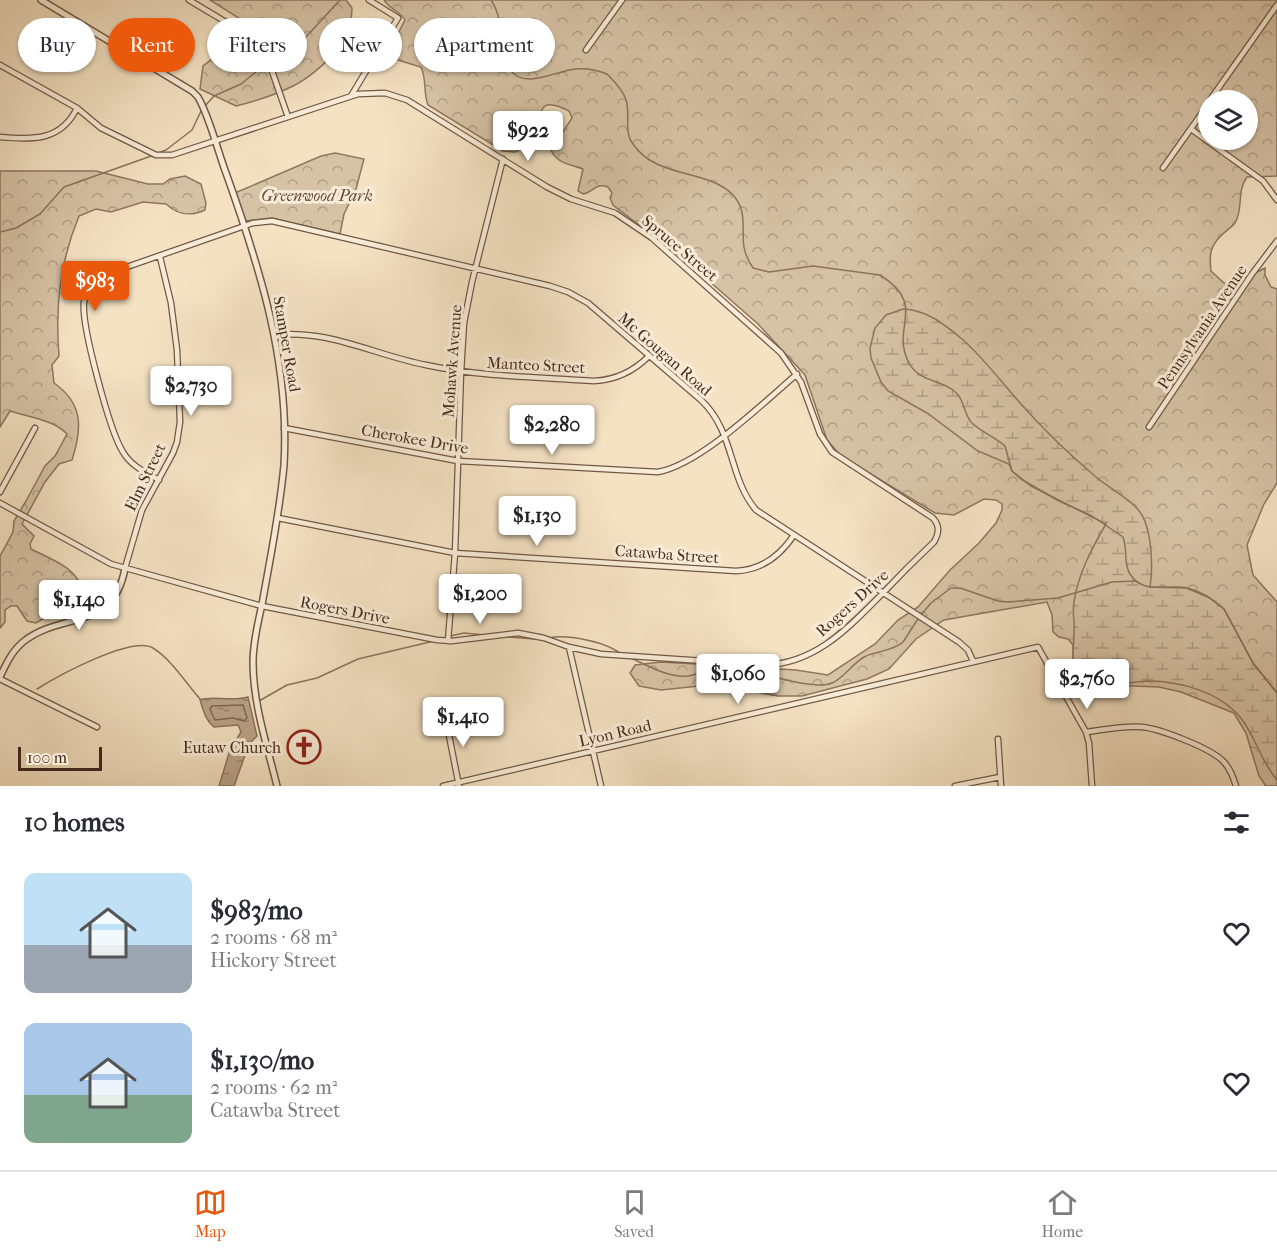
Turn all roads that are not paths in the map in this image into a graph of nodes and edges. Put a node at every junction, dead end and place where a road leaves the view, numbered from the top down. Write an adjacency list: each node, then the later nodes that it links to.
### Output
1 (41, 0): 15 (street, Stamper Road)
2 (189, 0): 11 (street)
3 (369, 0): 9 (street)
4 (622, 0): 6 (street)
5 (1277, 5): 8 (street)
6 (586, 50)
7 (0, 65): 10 (street, Spruce Street)
8 (1218, 90)
9 (351, 96): 11 (street, Spruce Street); 16 (street, Spruce Street)
10 (77, 108): 14 (street); 15 (street, Spruce Street)
11 (288, 117): 15 (street, Spruce Street)
12 (1198, 119): 13 (street)
13 (1191, 129): 17 (street); 18 (street)
14 (0, 137)
15 (214, 141): 19 (street, Stamper Road)
16 (503, 159): 22 (street, Mohawk Avenue); 26 (street, Spruce Street)
17 (1163, 168)
18 (1277, 200)
19 (244, 225): 21 (street, Mc Gougan Road); 22 (street, Mc Gougan Road); 23 (street, Stamper Road)
20 (1277, 241): 27 (street, Pennsylvania Avenue)
21 (160, 256): 32 (street, Elm Street); 32 (street, Mc Gougan Road)
22 (476, 269): 24 (street, Mc Gougan Road); 25 (street, Mohawk Avenue)
23 (275, 334): 25 (street, Manteo Street); 29 (street, Stamper Road)
24 (649, 356): 25 (street, Manteo Street); 30 (street, Mc Gougan Road)
25 (461, 372): 31 (street, Mohawk Avenue)
26 (796, 374): 30 (street, Cherokee Drive); 36 (street, Spruce Street)
27 (1149, 427)
28 (35, 428): 33 (street)
29 (284, 428): 31 (street, Cherokee Drive); 35 (street, Stamper Road)
30 (725, 434): 31 (street, Cherokee Drive); 37 (street, Mc Gougan Road)
31 (458, 461): 38 (street, Mohawk Avenue)
32 (159, 480): 39 (street, Elm Street)
33 (0, 492)
34 (0, 504): 39 (street, Rogers Drive)
35 (278, 518): 38 (street, Catawba Street); 41 (street, Stamper Road)
36 (939, 532): 40 (street, Rogers Drive)
37 (794, 535): 38 (street, Catawba Street); 40 (street, Mc Gougan Road)
38 (455, 553): 42 (street, Mohawk Avenue)
39 (125, 568): 41 (street, Rogers Drive); 45 (street, Elm Street)
40 (883, 593): 43 (street, Rogers Drive); 44 (street, Mc Gougan Road)
41 (262, 606): 42 (street, Rogers Drive); 53 (street, Stamper Road)
42 (448, 641): 43 (street, Rogers Drive)
43 (569, 647): 50 (street)
44 (973, 661): 48 (street, Lyon Road); 50 (street, Lyon Road)
45 (0, 678): 47 (street)
46 (445, 715): 52 (street)
47 (97, 727)
48 (1086, 732): 58 (street); 59 (street)
49 (998, 739): 51 (street)
50 (593, 751): 52 (street, Lyon Road); 55 (street)
51 (1000, 777): 56 (street); 57 (street)
52 (459, 784): 54 (street, Lyon Road)
53 (277, 786)
54 (443, 786)
55 (601, 786)
56 (956, 786)
57 (1001, 786)
58 (1092, 786)
59 (1236, 786)

